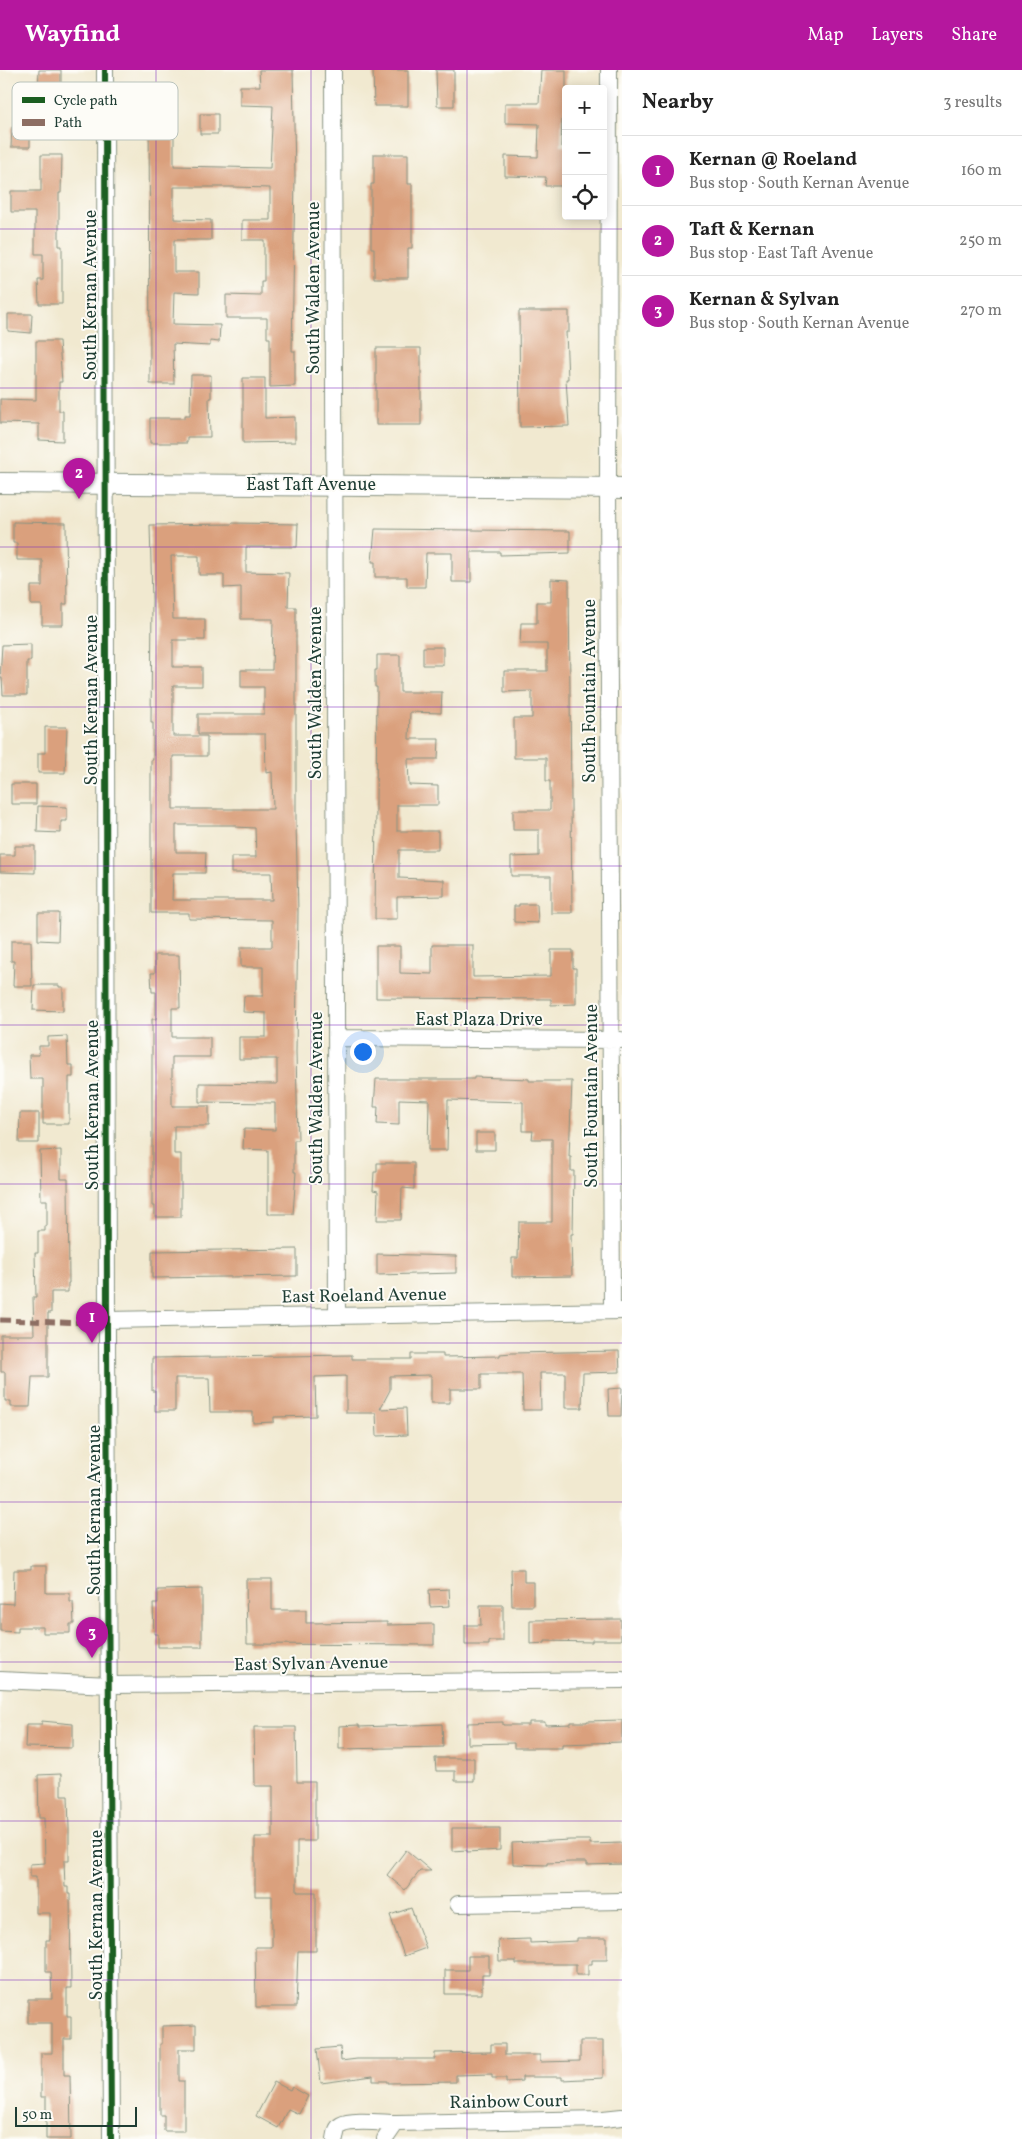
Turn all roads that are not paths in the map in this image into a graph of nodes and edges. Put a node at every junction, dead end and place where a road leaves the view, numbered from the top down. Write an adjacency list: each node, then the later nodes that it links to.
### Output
1 (333, 70): 6 (street, South Walden Avenue)
2 (609, 70): 7 (street, South Fountain Avenue)
3 (105, 140): 5 (street, South Kernan Avenue)
4 (0, 483): 5 (street, East Taft Avenue)
5 (106, 483): 6 (street, East Taft Avenue); 12 (street, South Kernan Avenue)
6 (334, 485): 7 (street, East Taft Avenue); 8 (street, South Walden Avenue)
7 (615, 488): 9 (street, South Fountain Avenue)
8 (336, 1038): 9 (street, East Plaza Drive); 11 (street, South Walden Avenue)
9 (617, 1039): 10 (street, South Fountain Avenue)
10 (617, 1311): 11 (street, East Roeland Avenue)
11 (337, 1316): 12 (street, East Roeland Avenue)
12 (107, 1320): 15 (street, South Kernan Avenue)
13 (0, 1680): 15 (street, East Sylvan Avenue)
14 (622, 1680): 15 (street, East Sylvan Avenue)
15 (110, 1685): 20 (street, South Kernan Avenue)
16 (622, 1901): 17 (street)
17 (458, 1904)
18 (622, 2117): 19 (street, Rainbow Court)
19 (396, 2123): 21 (street, Rainbow Court); 22 (street)
20 (112, 2139)
21 (335, 2139)
22 (385, 2139)

